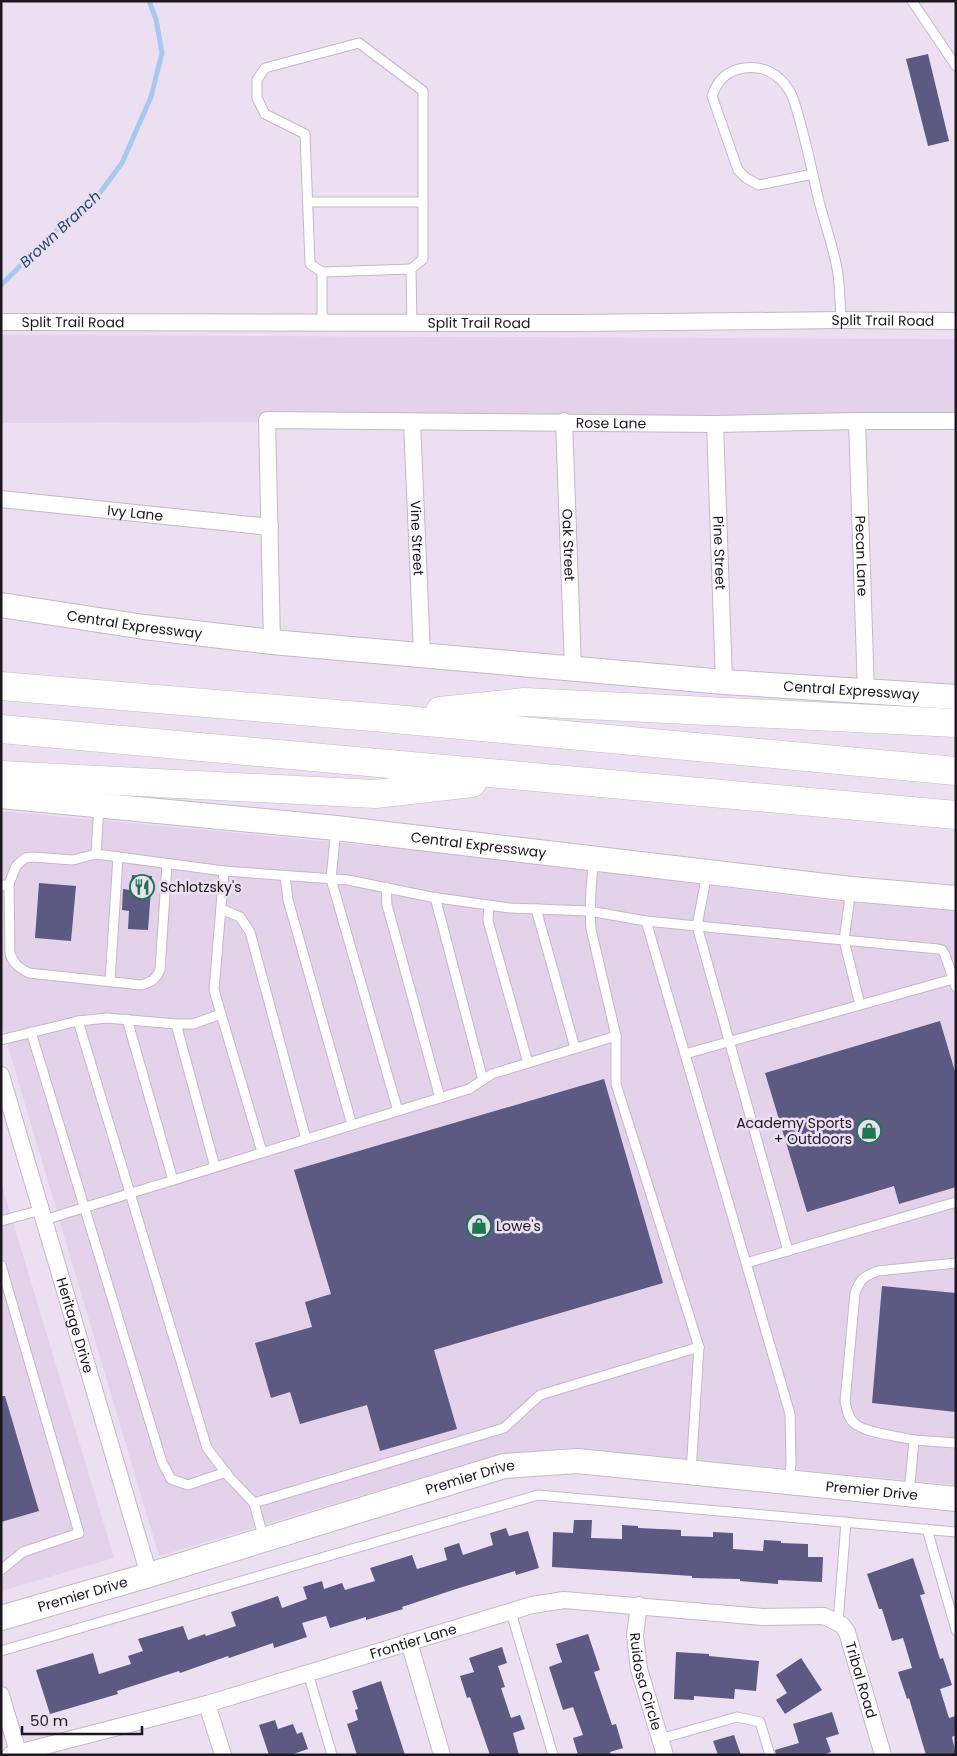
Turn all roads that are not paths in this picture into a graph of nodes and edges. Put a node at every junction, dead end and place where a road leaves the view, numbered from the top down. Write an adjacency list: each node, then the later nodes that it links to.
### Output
1 (912, 1): 2 (lane)
2 (956, 66)
3 (813, 174): 3 (lane); 8 (lane)
4 (308, 202): 5 (lane); 5 (lane); 7 (lane)
5 (423, 202): 6 (lane)
6 (411, 269): 7 (lane); 12 (lane)
7 (322, 272): 11 (lane)
8 (841, 320): 9 (street, Split Trail Road); 12 (street, Split Trail Road)
9 (956, 321)
10 (1, 322): 11 (street, Split Trail Road)
11 (322, 322): 12 (street, Split Trail Road)
12 (412, 323)
13 (857, 420): 14 (street, Rose Lane); 17 (street, Rose Lane); 26 (street, Pecan Lane)
14 (956, 421)
15 (412, 422): 16 (street, Rose Lane); 19 (street, Rose Lane); 22 (street, Vine Street)
16 (564, 422): 17 (street, Rose Lane); 23 (street, Oak Street)
17 (714, 424): 24 (street, Pine Street)
18 (1, 499): 19 (street, Ivy Lane)
19 (270, 527): 21 (street)
20 (1, 605): 21 (main road, Central Expressway)
21 (272, 642): 22 (main road, Central Expressway)
22 (422, 654): 23 (main road, Central Expressway)
23 (573, 668): 24 (main road, Central Expressway)
24 (724, 682): 26 (main road, Central Expressway)
25 (1, 686): 28 (highway)
26 (866, 692): 27 (main road, Central Expressway)
27 (956, 697)
28 (384, 718): 29 (highway); 31 (highway)
29 (956, 723)
30 (1, 729): 33 (highway)
31 (956, 771)
32 (1, 775): 33 (highway)
33 (528, 776): 36 (highway)
34 (1, 796): 35 (main road, Central Expressway)
35 (99, 805): 37 (main road, Central Expressway); 38 (lane)
36 (956, 815)
37 (336, 828): 40 (main road, Central Expressway); 45 (lane)
38 (96, 854): 39 (lane); 46 (lane)
39 (118, 857): 41 (lane); 58 (lane)
40 (594, 859): 43 (main road, Central Expressway); 54 (lane)
41 (167, 864): 42 (lane); 58 (lane)
42 (224, 872): 44 (lane); 52 (lane)
43 (708, 872): 48 (main road, Central Expressway); 56 (lane)
44 (285, 876): 45 (lane); 76 (lane)
45 (330, 879): 47 (lane); 75 (lane)
46 (5, 885): 58 (lane)
47 (386, 888): 49 (lane); 74 (lane)
48 (851, 889): 50 (main road, Central Expressway); 57 (lane)
49 (435, 897): 51 (lane); 73 (lane)
50 (956, 898)
51 (489, 905): 53 (lane); 71 (lane)
52 (221, 909): 61 (lane); 77 (lane)
53 (536, 909): 54 (lane); 69 (lane)
54 (590, 911): 55 (lane); 66 (lane)
55 (646, 921): 56 (lane); 70 (lane)
56 (697, 926): 57 (lane); 68 (lane)
57 (844, 940): 59 (lane); 60 (lane)
58 (110, 981)
59 (954, 983): 60 (lane)
60 (860, 1005): 68 (lane)
61 (221, 1014): 64 (lane); 78 (lane)
62 (127, 1020): 63 (lane); 64 (lane); 80 (lane)
63 (78, 1021): 65 (lane); 81 (lane)
64 (176, 1024): 79 (lane)
65 (31, 1032): 67 (lane); 83 (lane)
66 (616, 1036): 69 (lane); 90 (lane)
67 (1, 1040)
68 (730, 1042): 70 (lane); 86 (lane)
69 (575, 1048): 71 (lane)
70 (685, 1054): 88 (lane)
71 (528, 1063): 73 (lane)
72 (1, 1075): 84 (street, Heritage Drive)
73 (483, 1080): 74 (lane)
74 (440, 1098): 75 (lane)
75 (398, 1111): 76 (lane)
76 (352, 1125): 77 (lane)
77 (306, 1139): 78 (lane)
78 (262, 1152): 79 (lane)
79 (215, 1167): 80 (lane)
80 (173, 1180): 81 (lane)
81 (130, 1193): 83 (lane); 93 (lane)
82 (956, 1202): 86 (lane)
83 (84, 1207): 84 (lane); 93 (lane)
84 (42, 1215): 85 (lane); 104 (street, Heritage Drive)
85 (1, 1221)
86 (788, 1251): 88 (lane)
87 (956, 1263): 91 (lane)
88 (746, 1264): 95 (lane)
89 (1, 1265): 103 (lane)
90 (699, 1347): 94 (lane); 98 (lane)
91 (914, 1440): 92 (lane); 96 (lane)
92 (956, 1443)
93 (226, 1472): 98 (lane)
94 (691, 1472): 95 (main road, Premier Drive); 102 (main road, Premier Drive)
95 (789, 1482): 96 (main road, Premier Drive)
96 (909, 1494): 97 (main road, Premier Drive)
97 (956, 1499)
98 (254, 1503): 102 (lane)
99 (846, 1522): 100 (lane); 108 (lane); 111 (lane)
100 (926, 1529): 101 (lane); 109 (lane)
101 (956, 1532)
102 (264, 1540): 104 (main road, Premier Drive)
103 (1, 1570)
104 (149, 1575): 107 (main road, Premier Drive)
105 (639, 1605): 106 (street, Frontier Lane); 108 (street, Frontier Lane); 115 (street, Ruidosa Circle)
106 (511, 1612): 110 (street, Frontier Lane); 120 (lane)
107 (1, 1618)
108 (831, 1620): 122 (street, Tribal Road)
109 (956, 1630)
110 (409, 1642): 112 (street, Frontier Lane); 119 (street)
111 (1, 1651)
112 (308, 1673): 114 (street, Frontier Lane); 118 (lane)
113 (1, 1695): 116 (street)
114 (207, 1704): 116 (street, Frontier Lane); 117 (street)
115 (662, 1747): 121 (lane)
116 (14, 1753)
117 (223, 1755)
118 (332, 1755)
119 (442, 1755)
120 (553, 1755)
121 (770, 1755)
122 (883, 1755)

